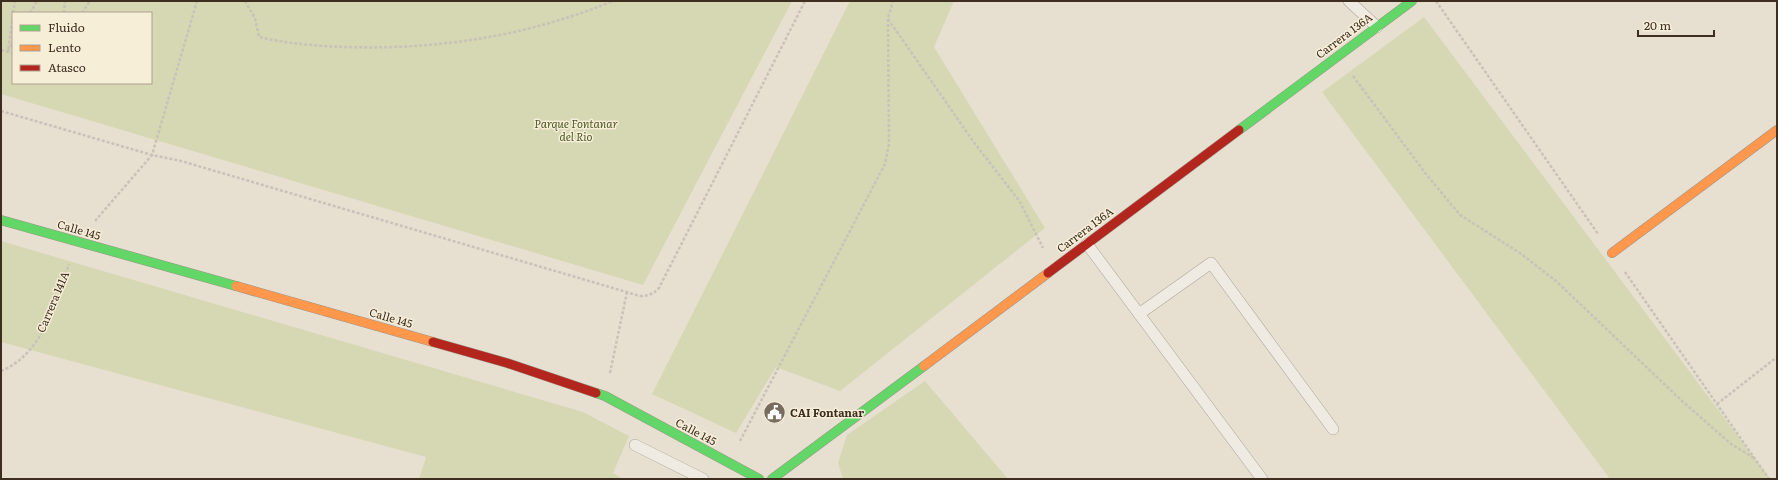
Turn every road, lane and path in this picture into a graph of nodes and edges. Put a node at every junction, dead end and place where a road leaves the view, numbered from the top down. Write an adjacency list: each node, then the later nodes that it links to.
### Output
1 (15, 1): 12 (path)
2 (37, 1): 13 (path)
3 (64, 1): 14 (path)
4 (90, 1): 15 (path)
5 (197, 1): 26 (path)
6 (245, 1): 7 (path)
7 (613, 1)
8 (805, 1): 32 (path)
9 (893, 1): 16 (path)
10 (1349, 1): 18 (lane)
11 (1412, 1): 18 (street, Carrera 136A)
12 (13, 12)
13 (31, 12)
14 (64, 12)
15 (83, 12)
16 (888, 18): 31 (path); 41 (path)
17 (12, 22): 21 (path)
18 (1378, 27): 23 (street, Carrera 136A)
19 (12, 44): 21 (path)
20 (1, 50): 21 (path)
21 (8, 52): 22 (path)
22 (12, 53)
23 (1338, 56): 29 (street, Carrera 136A); 40 (path)
24 (1, 111): 26 (path)
25 (1777, 130): 30 (street)
26 (152, 155): 28 (path); 32 (path)
27 (1, 220): 28 (street, Calle 145)
28 (77, 242): 35 (path, Carrera 141A); 36 (street, Calle 145)
29 (1087, 244): 31 (street, Carrera 136A); 33 (lane)
30 (1612, 253)
31 (1054, 269): 44 (street, Carrera 136A)
32 (627, 292): 36 (path)
33 (1139, 314): 38 (lane); 45 (lane)
34 (1777, 357): 37 (path)
35 (1, 371)
36 (605, 396): 41 (street, Calle 145)
37 (1716, 404)
38 (1333, 429)
39 (635, 445): 42 (lane)
40 (1754, 458)
41 (729, 463): 43 (street, Calle 145)
42 (703, 479)
43 (759, 479)
44 (772, 479)
45 (1262, 479)

